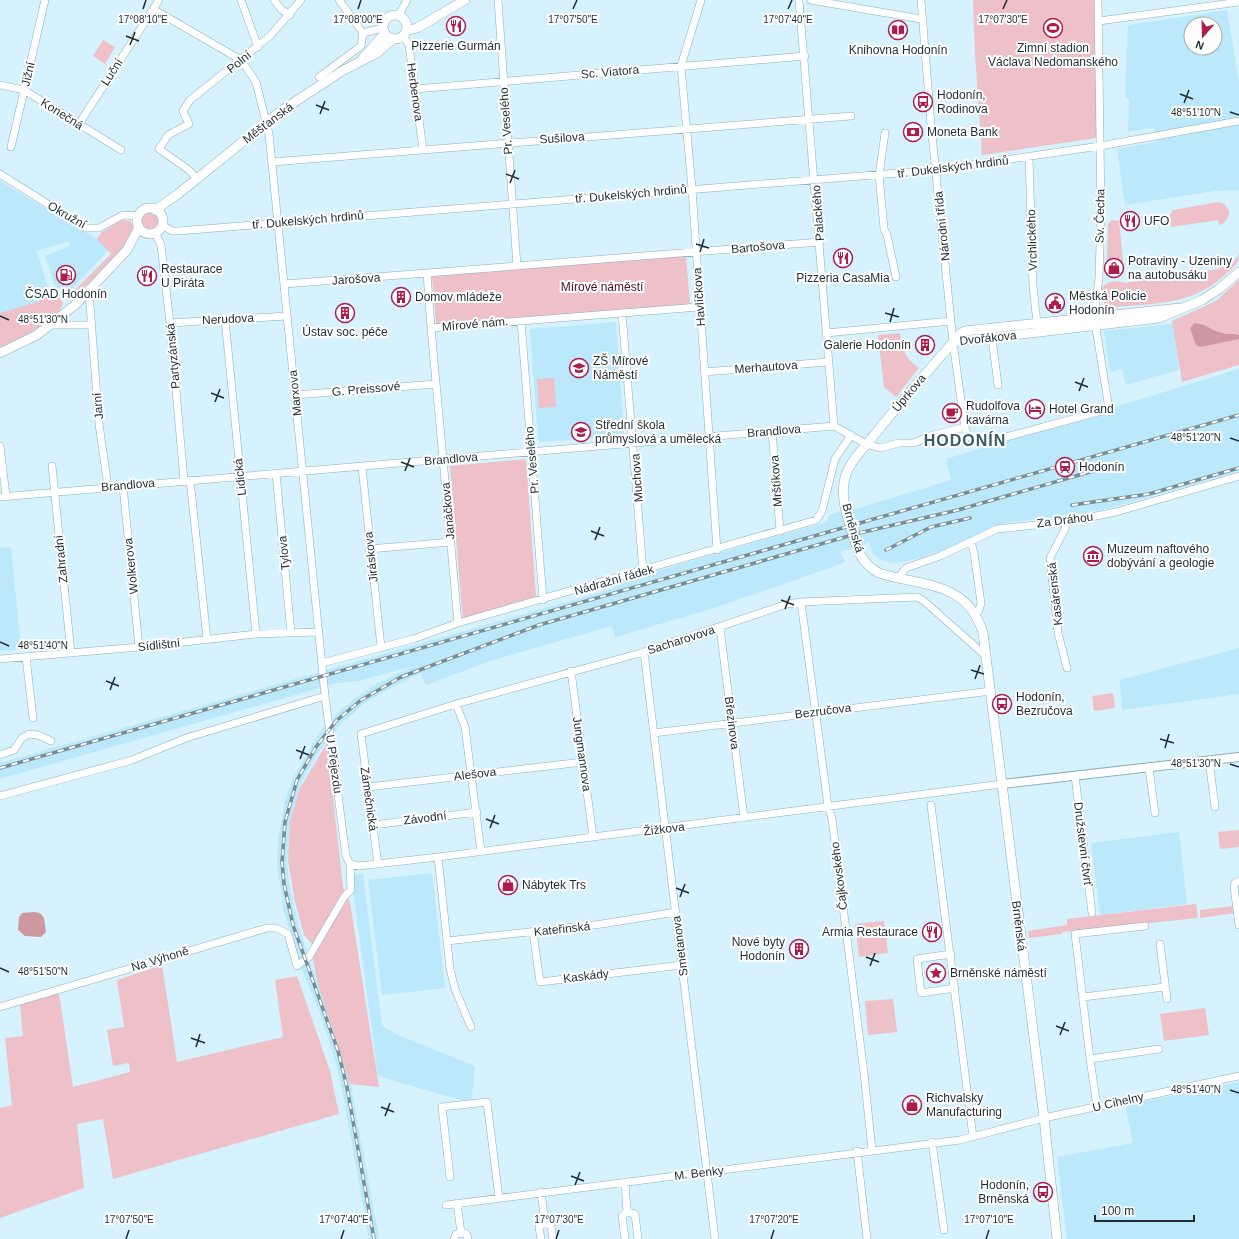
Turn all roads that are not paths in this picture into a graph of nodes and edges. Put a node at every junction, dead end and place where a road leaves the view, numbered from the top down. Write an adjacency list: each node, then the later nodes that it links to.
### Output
1 (44, 0): 32 (street, Jižní)
2 (159, 0): 16 (street, Luční)
3 (240, 0): 24 (street)
4 (274, 0): 17 (street)
5 (301, 0): 17 (street, Polní)
6 (338, 0): 22 (street)
7 (407, 0): 18 (street)
8 (465, 0): 21 (main road)
9 (498, 0): 29 (street, Pr. Veselého)
10 (701, 0): 27 (street, Havlíčkova)
11 (799, 0): 25 (street, Palackého)
12 (811, 0): 19 (street)
13 (921, 0): 19 (street, Národní třída)
14 (1098, 0): 20 (street, Sv. Čecha)
15 (1236, 2): 20 (street)
16 (153, 9): 26 (street); 36 (street, Luční)
17 (290, 15): 24 (street, Polní)
18 (398, 16): 21 (main road); 23 (main road, Měšťanská)
19 (921, 19): 47 (street, Národní třída)
20 (1099, 21): 41 (street, Sv. Čecha)
21 (405, 30): 23 (main road); 31 (street, Herbenova)
22 (363, 33): 23 (street); 28 (street)
23 (387, 33): 37 (main road, Měšťanská)
24 (258, 47): 26 (street, Polní)
25 (805, 56): 27 (street, Sc. Viatora); 34 (street, Palackého)
26 (241, 60): 37 (street, Marxova); 50 (street, Polní)
27 (681, 66): 29 (street, Sc. Viatora); 38 (street, Havlíčkova)
28 (319, 77)
29 (503, 81): 31 (street, Sc. Viatora); 40 (street, Pr. Veselého)
30 (0, 85): 32 (street, Konečná)
31 (415, 89): 44 (street, Herbenova)
32 (24, 90): 36 (street, Konečná); 42 (street, Jižní)
33 (852, 116): 34 (street, Sušilova)
34 (810, 119): 38 (street, Sušilova); 51 (street, Palackého)
35 (1239, 121): 41 (street, tř. Dukelských hrdinů)
36 (79, 124): 43 (street, Konečná)
37 (265, 124): 46 (street, Marxova); 50 (main road, Měšťanská)
38 (686, 129): 40 (street, Sušilova); 52 (street, Havlíčkova)
39 (885, 133): 49 (street)
40 (507, 143): 44 (street, Sušilova); 54 (street, Pr. Veselého)
41 (1100, 146): 45 (street, tř. Dukelských hrdinů); 74 (street, Sv. Čecha)
42 (12, 148)
43 (121, 150)
44 (423, 150): 46 (street, Sušilova)
45 (1028, 157): 47 (street, tř. Dukelských hrdinů); 79 (street, Vrchlického)
46 (272, 162): 58 (street, Marxova)
47 (936, 170): 49 (street, tř. Dukelských hrdinů); 77 (street, Národní třída)
48 (0, 174): 56 (street, Okružní)
49 (879, 175): 51 (street, tř. Dukelských hrdinů); 67 (street)
50 (197, 179): 53 (main road, Měšťanská)
51 (815, 180): 52 (street, tř. Dukelských hrdinů); 61 (street, Palackého)
52 (692, 189): 54 (street, tř. Dukelských hrdinů); 63 (street, Havlíčkova)
53 (178, 194): 55 (main road, Měšťanská); 57 (main road, Měšťanská)
54 (512, 204): 58 (street, tř. Dukelských hrdinů); 64 (street, Pr. Veselého)
55 (155, 210): 56 (main road, Měšťanská); 57 (main road)
56 (138, 216): 59 (main road)
57 (162, 222): 58 (street, tř. Dukelských hrdinů); 60 (main road, Měšťanská)
58 (277, 222): 68 (street, Marxova)
59 (139, 227): 60 (main road); 62 (main road, Měšťanská)
60 (152, 233): 62 (main road, Měšťanská); 78 (street, Partyzánská)
61 (820, 242): 63 (street, Bartošova); 84 (street, Palackého)
62 (127, 250): 69 (main road, Měšťanská)
63 (696, 252): 64 (street); 70 (street, Havlíčkova)
64 (517, 266): 66 (street)
65 (1239, 272): 71 (main road, Dvořákova)
66 (427, 273): 68 (street, Jarošova); 83 (street, Mírové nám.)
67 (896, 277)
68 (284, 284): 73 (street, Marxova)
69 (89, 292): 80 (main road, Měšťanská); 81 (street, Jarní)
70 (699, 307): 72 (street, Mírové nám.); 89 (street, Havlíčkova)
71 (1180, 308): 74 (main road, Dvořákova); 82 (main road, Dvořákova)
72 (622, 313): 76 (street, Mírové nám.); 98 (street, Muchova)
73 (287, 316): 75 (street, Nerudova); 92 (street, Marxova)
74 (1094, 316): 79 (main road, Dvořákova); 82 (street, Sv. Čecha)
75 (225, 319): 78 (street, Nerudova); 107 (street, Lidická)
76 (521, 320): 83 (street, Mírové nám.); 101 (street, Pr. Veselého)
77 (951, 321): 84 (street); 86 (street, Národní třída)
78 (170, 323): 109 (street, Partyzánská)
79 (1037, 323): 86 (main road, Dvořákova)
80 (52, 325): 81 (street); 87 (main road, Měšťanská)
81 (92, 325): 111 (street, Jarní)
82 (1095, 327): 85 (main road, Dvořákova); 94 (street, Sv. Čecha)
83 (431, 328): 90 (street, Janáčkova)
84 (826, 333): 88 (street, Palackého)
85 (992, 338): 86 (main road, Dvořákova); 91 (street)
86 (953, 342): 94 (street, Národní třída); 99 (main road, Úprkova)
87 (0, 353)
88 (828, 362): 89 (street, Merhautova); 93 (street, Palackého)
89 (704, 372): 97 (street, Havlíčkova)
90 (436, 384): 92 (street, G. Preissové); 102 (street, Janáčkova)
91 (998, 385)
92 (295, 395): 105 (street, Marxova)
93 (834, 426): 95 (street, Brandlova); 96 (street)
94 (965, 427): 99 (street)
95 (772, 431): 97 (street, Brandlova); 115 (street, Mrštíkova)
96 (851, 435): 99 (street); 115 (street, Nádražní řádek)
97 (708, 437): 98 (street, Brandlova); 119 (street, Havlíčkova)
98 (634, 443): 101 (street, Brandlova); 120 (street, Muchova)
99 (866, 444): 121 (main road, Brněnská)
100 (0, 446): 113 (street, Brandlova)
101 (532, 452): 102 (street, Brandlova); 122 (street, Pr. Veselého)
102 (444, 460): 104 (street, Brandlova); 117 (street, Janáčkova)
103 (52, 466): 112 (street, Zahradní)
104 (362, 467): 105 (street, Brandlova); 118 (street, Jiráskova)
105 (302, 471): 106 (street, Brandlova); 127 (street, Marxova)
106 (276, 473): 107 (street, Brandlova); 128 (street, Tylova)
107 (240, 476): 109 (street, Brandlova); 129 (street, Lidická)
108 (1239, 476): 114 (street, Za Dráhou)
109 (187, 480): 110 (street, Brandlova); 130 (street, Partyzánská)
110 (123, 486): 111 (street, Brandlova); 131 (street, Wolkerova)
111 (108, 487): 112 (street, Brandlova)
112 (54, 492): 113 (street, Brandlova); 134 (street, Zahradní)
113 (3, 497)
114 (1066, 522): 116 (street, Za Dráhou); 139 (street, Kasárenská)
115 (780, 531): 119 (street, Nádražní řádek)
116 (970, 541): 121 (street, Za Dráhou); 124 (street)
117 (451, 542): 118 (street); 125 (street, Janáčkova)
118 (370, 549): 132 (street, Jiráskova)
119 (717, 550): 120 (street, Nádražní řádek)
120 (644, 571): 122 (street, Nádražní řádek)
121 (898, 578): 124 (main road, Brněnská)
122 (543, 600): 125 (street, Nádražní řádek)
123 (801, 602): 126 (street, Sacharovova); 136 (street, Sacharovova); 144 (street, Čajkovského)
124 (976, 615): 136 (main road, Brněnská)
125 (458, 623): 132 (street, Nádražní řádek)
126 (720, 628): 133 (street, Sacharovova); 146 (street, Březinova)
127 (319, 632): 128 (street, Sídlištní); 138 (street, Marxova)
128 (291, 633): 129 (street, Sídlištní)
129 (256, 634): 130 (street, Sídlištní)
130 (207, 639): 131 (street, Sídlištní)
131 (139, 647): 134 (street, Sídlištní)
132 (381, 647): 138 (street, Nádražní řádek)
133 (644, 652): 140 (street, Sacharovova); 147 (street, Smetanova)
134 (71, 653): 135 (street, Sídlištní)
135 (26, 656): 137 (street, Sídlištní); 145 (street)
136 (987, 658): 141 (main road, Brněnská)
137 (0, 659)
138 (322, 662): 142 (street, U Přejezdu)
139 (1068, 668)
140 (571, 671): 143 (street, Sacharovova); 153 (street, Jungmannova)
141 (992, 691): 144 (street, Bezručova); 157 (main road, Brněnská)
142 (325, 696): 159 (street); 171 (street, U Přejezdu)
143 (456, 704): 148 (street, Sacharovova); 155 (street)
144 (815, 712): 146 (street, Bezručova); 161 (street, Čajkovského)
145 (33, 718)
146 (732, 723): 147 (street, Bezručova); 165 (street, Březinova)
147 (654, 733): 167 (street, Smetanova)
148 (360, 734): 158 (street, Zámečnická)
149 (51, 741): 150 (street)
150 (0, 755)
151 (1239, 757): 152 (street)
152 (1209, 760): 154 (street); 162 (street)
153 (583, 762): 155 (street, Alešova); 168 (street, Jungmannova)
154 (1149, 768): 156 (street); 164 (street)
155 (472, 774): 158 (street, Alešova); 163 (street)
156 (1075, 776): 157 (street); 175 (street, Družstevní čtvrť)
157 (1002, 784): 161 (street, Žižkova); 193 (main road, Brněnská)
158 (368, 787): 166 (street, Zámečnická)
159 (0, 796)
160 (931, 805): 181 (street)
161 (828, 806): 165 (street, Žižkova); 196 (street, Čajkovského)
162 (1215, 807)
163 (476, 812): 166 (street, Závodní); 169 (street)
164 (1155, 813)
165 (744, 818): 167 (street, Žižkova)
166 (373, 825): 172 (street, Zámečnická)
167 (666, 828): 168 (street, Žižkova); 174 (street, Smetanova)
168 (593, 838): 169 (street, Žižkova)
169 (481, 852): 170 (street, Žižkova)
170 (438, 857): 172 (street, Žižkova); 179 (street)
171 (350, 864): 172 (street, Žižkova); 187 (street, Na Výhoně)
172 (378, 864)
173 (1239, 881): 176 (street)
174 (676, 912): 178 (street, Kateřinská); 182 (street, Smetanova)
175 (1092, 913)
176 (1239, 925)
177 (1145, 926): 185 (street)
178 (533, 932): 179 (street, Kateřinská); 182 (street, Kaskády)
179 (447, 941): 188 (street)
180 (1160, 944): 184 (street)
181 (950, 954): 183 (street); 183 (street)
182 (682, 965): 198 (street, Smetanova)
183 (955, 988): 194 (street)
184 (1165, 988): 185 (street); 186 (street)
185 (1083, 997): 190 (street)
186 (1167, 999)
187 (0, 1007)
188 (471, 1027)
189 (1159, 1050): 190 (street)
190 (1090, 1059): 192 (street)
191 (1239, 1076): 192 (street, U Cihelny)
192 (1097, 1108): 193 (street, U Cihelny)
193 (1044, 1118): 194 (street, M. Benky); 217 (main road, Brněnská)
194 (973, 1137): 195 (street, M. Benky)
195 (932, 1142): 196 (street, M. Benky); 207 (street)
196 (872, 1150): 197 (street, M. Benky)
197 (856, 1151): 198 (street, M. Benky); 216 (street)
198 (706, 1172): 200 (street, M. Benky); 215 (street, Smetanova)
199 (450, 1177): 202 (street)
200 (624, 1182): 201 (street, M. Benky); 205 (street)
201 (541, 1192): 202 (street, M. Benky); 206 (street)
202 (499, 1198): 203 (street, M. Benky)
203 (457, 1203): 204 (street, M. Benky); 208 (street)
204 (446, 1205)
205 (627, 1212): 213 (street); 214 (street)
206 (545, 1223): 211 (street); 212 (street)
207 (944, 1230)
208 (461, 1233): 209 (street); 210 (street)
209 (454, 1239)
210 (468, 1239)
211 (540, 1239)
212 (553, 1239)
213 (625, 1239)
214 (638, 1239)
215 (716, 1239)
216 (866, 1239)
217 (1057, 1239)

